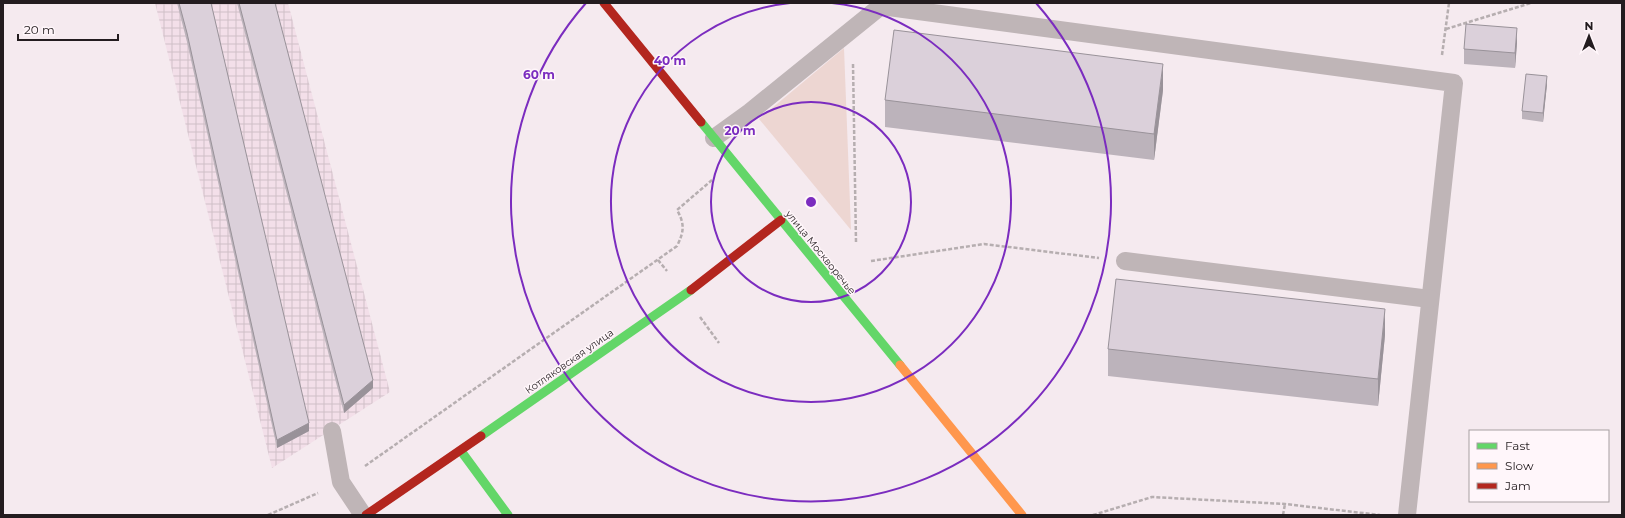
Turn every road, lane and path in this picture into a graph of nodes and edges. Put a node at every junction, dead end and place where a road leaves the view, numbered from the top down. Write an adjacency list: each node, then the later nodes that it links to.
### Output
1 (604, 3): 8 (main road, улица Москворечье)
2 (1449, 3): 5 (path)
3 (1531, 3): 5 (path)
4 (883, 4): 6 (lane); 7 (lane)
5 (1446, 29): 7 (path)
6 (852, 30): 8 (lane); 11 (path)
7 (1439, 81): 14 (lane)
8 (714, 138): 10 (main road, улица Москворечье)
9 (677, 210): 17 (path)
10 (781, 220): 16 (main road, Котляковская улица); 22 (main road, улица Москворечье)
11 (856, 242)
12 (871, 261): 13 (path)
13 (1125, 261): 14 (lane)
14 (1430, 299): 26 (lane)
15 (332, 431): 17 (lane)
16 (460, 451): 20 (main road, Котляковская улица); 21 (main road)
17 (341, 482): 19 (path); 20 (lane)
18 (1285, 504): 23 (path); 24 (path); 25 (path)
19 (268, 515)
20 (364, 515)
21 (508, 515)
22 (1022, 515)
23 (1093, 515)
24 (1283, 515)
25 (1380, 515)
26 (1406, 515)

